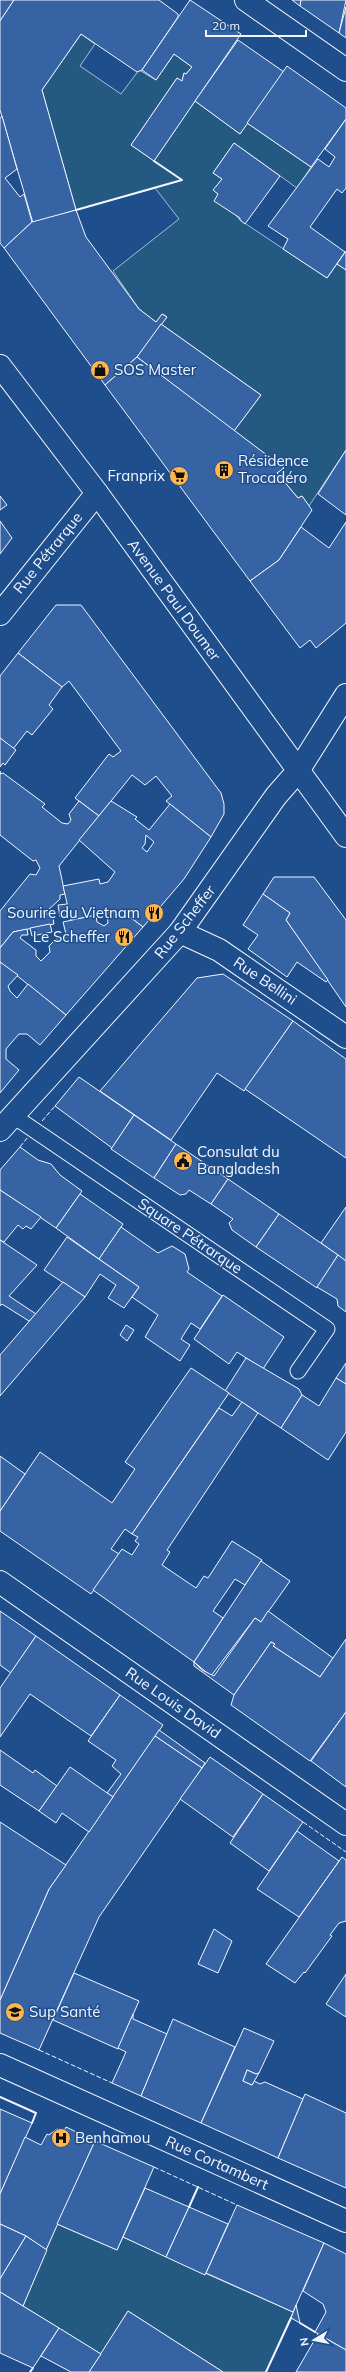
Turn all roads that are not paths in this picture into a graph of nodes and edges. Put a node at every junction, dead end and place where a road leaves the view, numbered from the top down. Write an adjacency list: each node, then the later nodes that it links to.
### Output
1 (246, 0): 2 (street)
2 (346, 70)
3 (0, 366): 4 (street, Avenue Paul Doumer)
4 (97, 493): 5 (street, Rue Pétrarque); 7 (street, Avenue Paul Doumer)
5 (0, 614)
6 (346, 695): 7 (street, Rue Scheffer)
7 (298, 771): 8 (street, Avenue Paul Doumer); 9 (street, Rue Scheffer)
8 (346, 836)
9 (180, 932): 10 (street, Rue Bellini); 11 (street, Rue Scheffer)
10 (346, 1037)
11 (6, 1122): 12 (lane, Square Pétrarque)
12 (298, 1371)
13 (0, 1582): 14 (street, Rue Louis David)
14 (346, 1824)
15 (0, 2066): 16 (street, Rue Cortambert)
16 (346, 2221)

